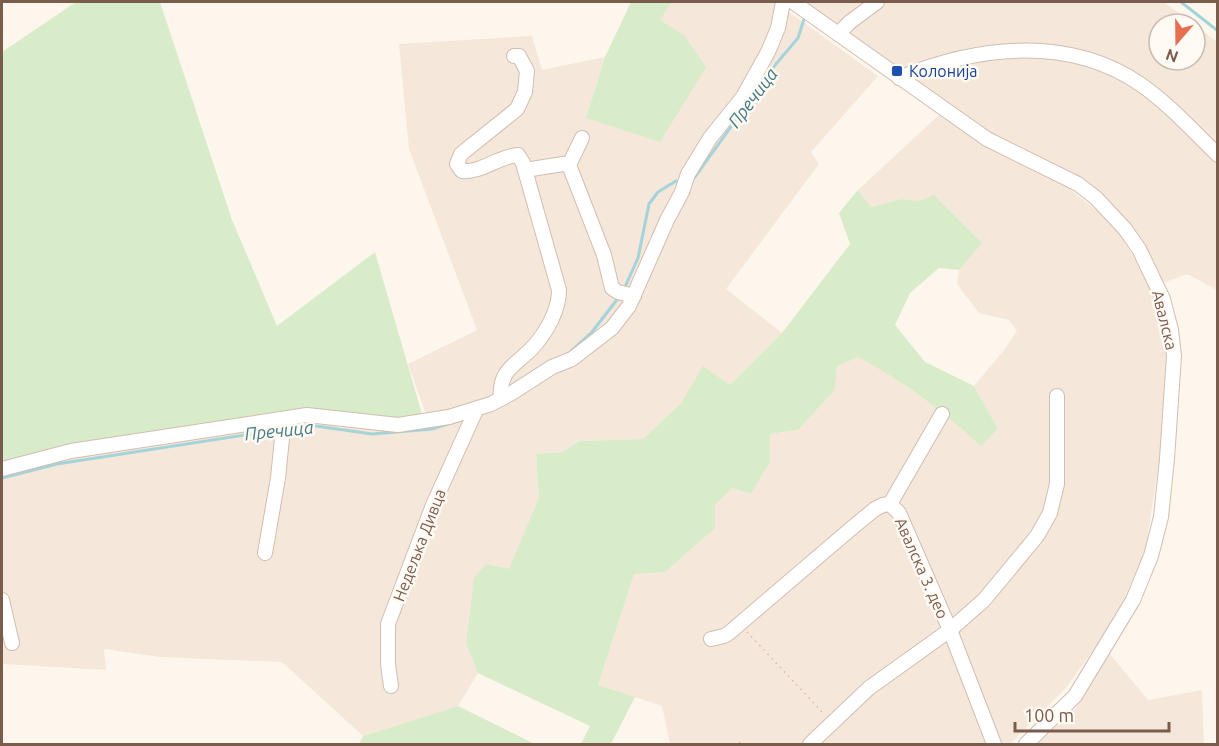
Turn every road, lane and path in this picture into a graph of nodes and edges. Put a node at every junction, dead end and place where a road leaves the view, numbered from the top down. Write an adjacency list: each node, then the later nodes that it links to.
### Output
1 (783, 2): 11 (street)
2 (794, 2): 4 (street, Авалска)
3 (877, 2): 4 (street)
4 (838, 34): 6 (street, Авалска)
5 (514, 56): 10 (street)
6 (900, 78): 8 (street); 29 (street, Авалска)
7 (582, 138): 9 (street)
8 (1218, 155)
9 (569, 165): 10 (street); 11 (street)
10 (525, 170): 13 (street)
11 (626, 294): 13 (street)
12 (1057, 396): 22 (street)
13 (501, 399): 15 (street)
14 (942, 414): 18 (street)
15 (474, 415): 16 (street); 25 (street, Недељка Дивца)
16 (283, 426): 17 (street); 19 (street)
17 (2, 469)
18 (890, 504): 21 (street, Авалска 3. део); 22 (street, Авалска 3. део)
19 (265, 554)
20 (2, 600): 24 (street)
21 (740, 623): 23 (street, Авалска 3. део); 26 (path)
22 (950, 630): 26 (street); 28 (street, Авалска 3. део)
23 (711, 639)
24 (12, 644)
25 (391, 686)
26 (833, 723): 27 (street)
27 (810, 744)
28 (994, 744)
29 (1026, 744)

